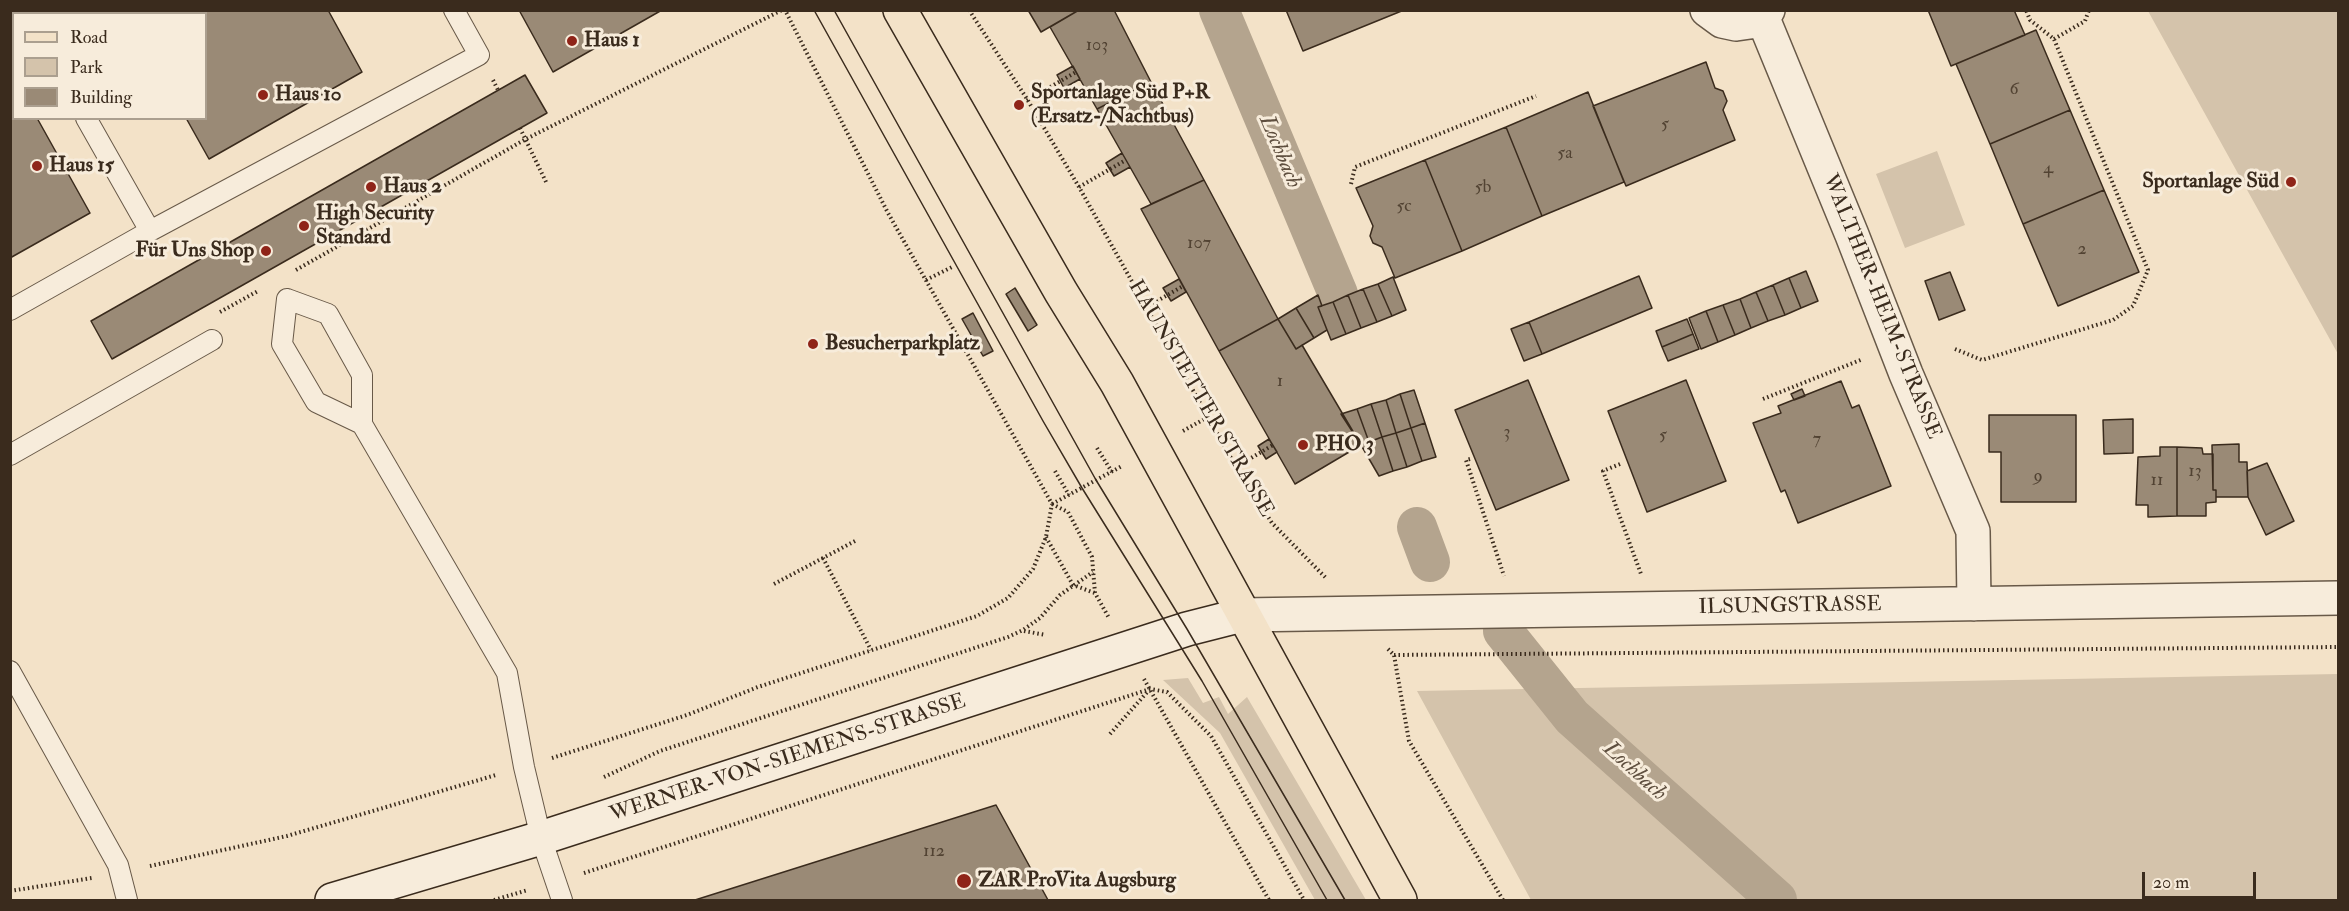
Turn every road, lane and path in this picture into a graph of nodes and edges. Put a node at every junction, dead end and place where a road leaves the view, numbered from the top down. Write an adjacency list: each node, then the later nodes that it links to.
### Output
1 (454, 10): 21 (lane)
2 (784, 10): 16 (path); 24 (path)
3 (900, 10): 56 (main road)
4 (1707, 10): 8 (street, WALTHER-HEIM-STRASSE)
5 (2026, 10): 9 (path)
6 (2089, 10): 9 (path)
7 (971, 11): 12 (path, HAUNSTETTER STRASSE)
8 (1765, 13): 31 (street, WALTHER-HEIM-STRASSE)
9 (2054, 39): 32 (path)
10 (1076, 72): 12 (path)
11 (1536, 96): 19 (path)
12 (1028, 99): 13 (path); 20 (path, HAUNSTETTER STRASSE)
13 (1019, 105)
14 (87, 120): 21 (lane)
15 (520, 128): 16 (path)
16 (526, 139): 18 (path); 23 (path)
17 (1126, 160): 20 (path)
18 (546, 182)
19 (1350, 184)
20 (1078, 186): 27 (path, HAUNSTETTER STRASSE)
21 (150, 231): 28 (lane)
22 (952, 267): 24 (path)
23 (295, 271)
24 (926, 280): 44 (path)
25 (1183, 286): 27 (path)
26 (264, 288): 29 (path)
27 (1145, 308): 40 (path, HAUNSTETTER STRASSE)
28 (10, 310)
29 (214, 316)
30 (212, 340): 37 (lane)
31 (1895, 346): 33 (path); 52 (street, WALTHER-HEIM-STRASSE)
32 (1955, 349)
33 (1763, 399)
34 (362, 424): 34 (lane); 63 (lane)
35 (1273, 446): 40 (path)
36 (1097, 448): 42 (path)
37 (10, 455)
38 (1470, 459): 54 (path)
39 (1620, 464): 53 (path)
40 (1236, 467): 55 (path, HAUNSTETTER STRASSE)
41 (1055, 471): 43 (path)
42 (1112, 472)
43 (1069, 495)
44 (1052, 504): 45 (path); 48 (path)
45 (1046, 537): 50 (path); 58 (path)
46 (855, 541): 47 (path)
47 (823, 558): 49 (path); 58 (path)
48 (1093, 572): 50 (path); 50 (path)
49 (774, 584)
50 (1073, 585): 64 (path)
51 (2338, 598): 52 (street, ILSUNGSTRASSE)
52 (1974, 604): 53 (street, ILSUNGSTRASSE)
53 (1654, 608): 54 (street, ILSUNGSTRASSE)
54 (1516, 611): 55 (street, ILSUNGSTRASSE)
55 (1353, 613): 56 (street, ILSUNGSTRASSE); 59 (path, HAUNSTETTER STRASSE)
56 (1242, 615): 65 (street, WERNER-VON-SIEMENS-STRASSE); 74 (main road)
57 (2338, 647): 59 (path)
58 (871, 650): 63 (path)
59 (1394, 655): 75 (path)
60 (10, 671): 66 (lane)
61 (1150, 689): 62 (path); 68 (path); 72 (path); 73 (path)
62 (1110, 734)
63 (524, 767): 65 (lane); 66 (path)
64 (596, 780)
65 (541, 838): 68 (lane); 70 (street, WERNER-VON-SIEMENS-STRASSE)
66 (121, 873): 67 (path); 69 (lane)
67 (10, 891)
68 (559, 891): 71 (path)
69 (127, 900)
70 (332, 900)
71 (494, 900)
72 (1269, 900)
73 (1304, 900)
74 (1400, 900)
75 (1503, 900)

